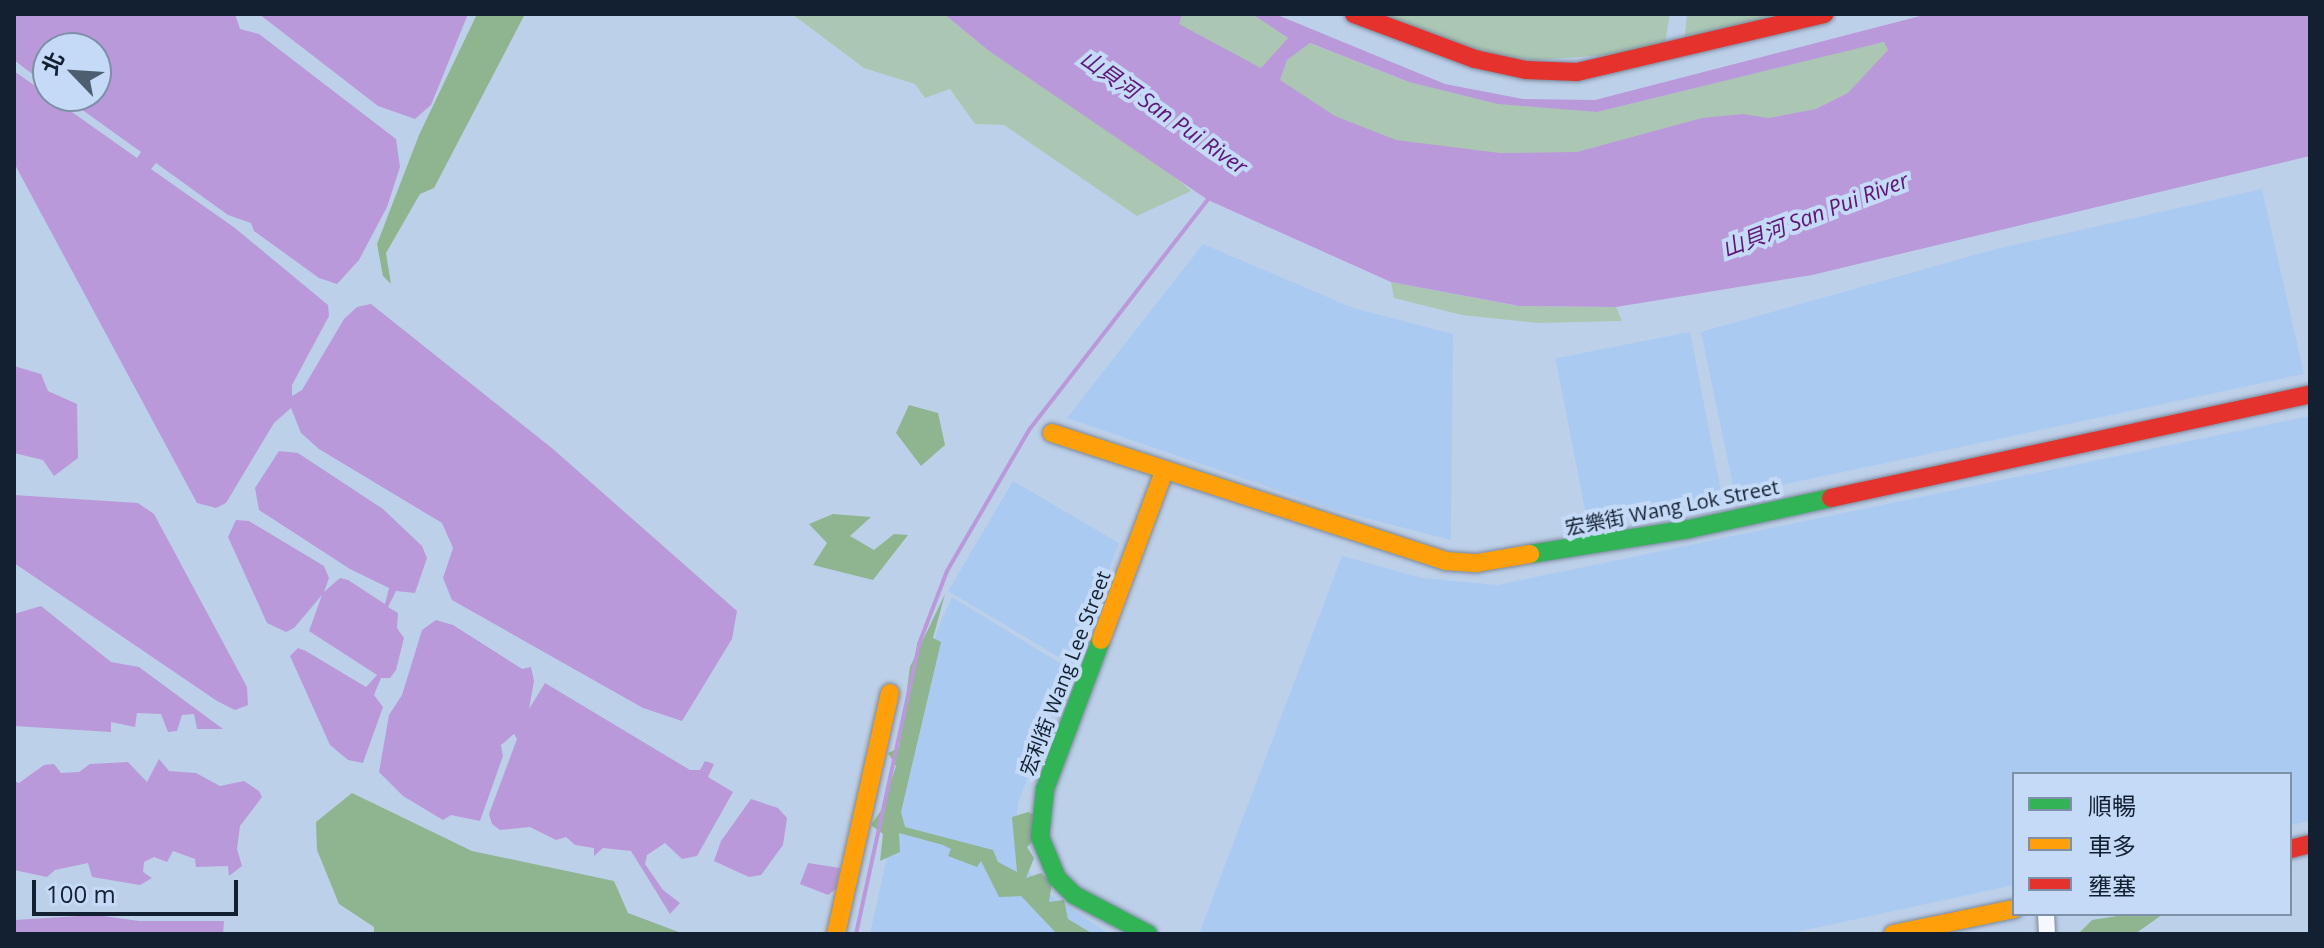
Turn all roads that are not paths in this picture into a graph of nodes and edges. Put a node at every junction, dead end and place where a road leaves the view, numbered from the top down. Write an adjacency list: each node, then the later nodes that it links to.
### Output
1 (1354, 14): 2 (street)
2 (1824, 14)
3 (2310, 394): 5 (street, 宏樂街 Wang Lok Street)
4 (1052, 433): 5 (street, 宏樂街 Wang Lok Street)
5 (1163, 474): 9 (street, 宏利街 Wang Lee Street)
6 (890, 693): 8 (street)
7 (2012, 909): 10 (street)
8 (836, 934)
9 (1148, 934)
10 (1893, 934)

